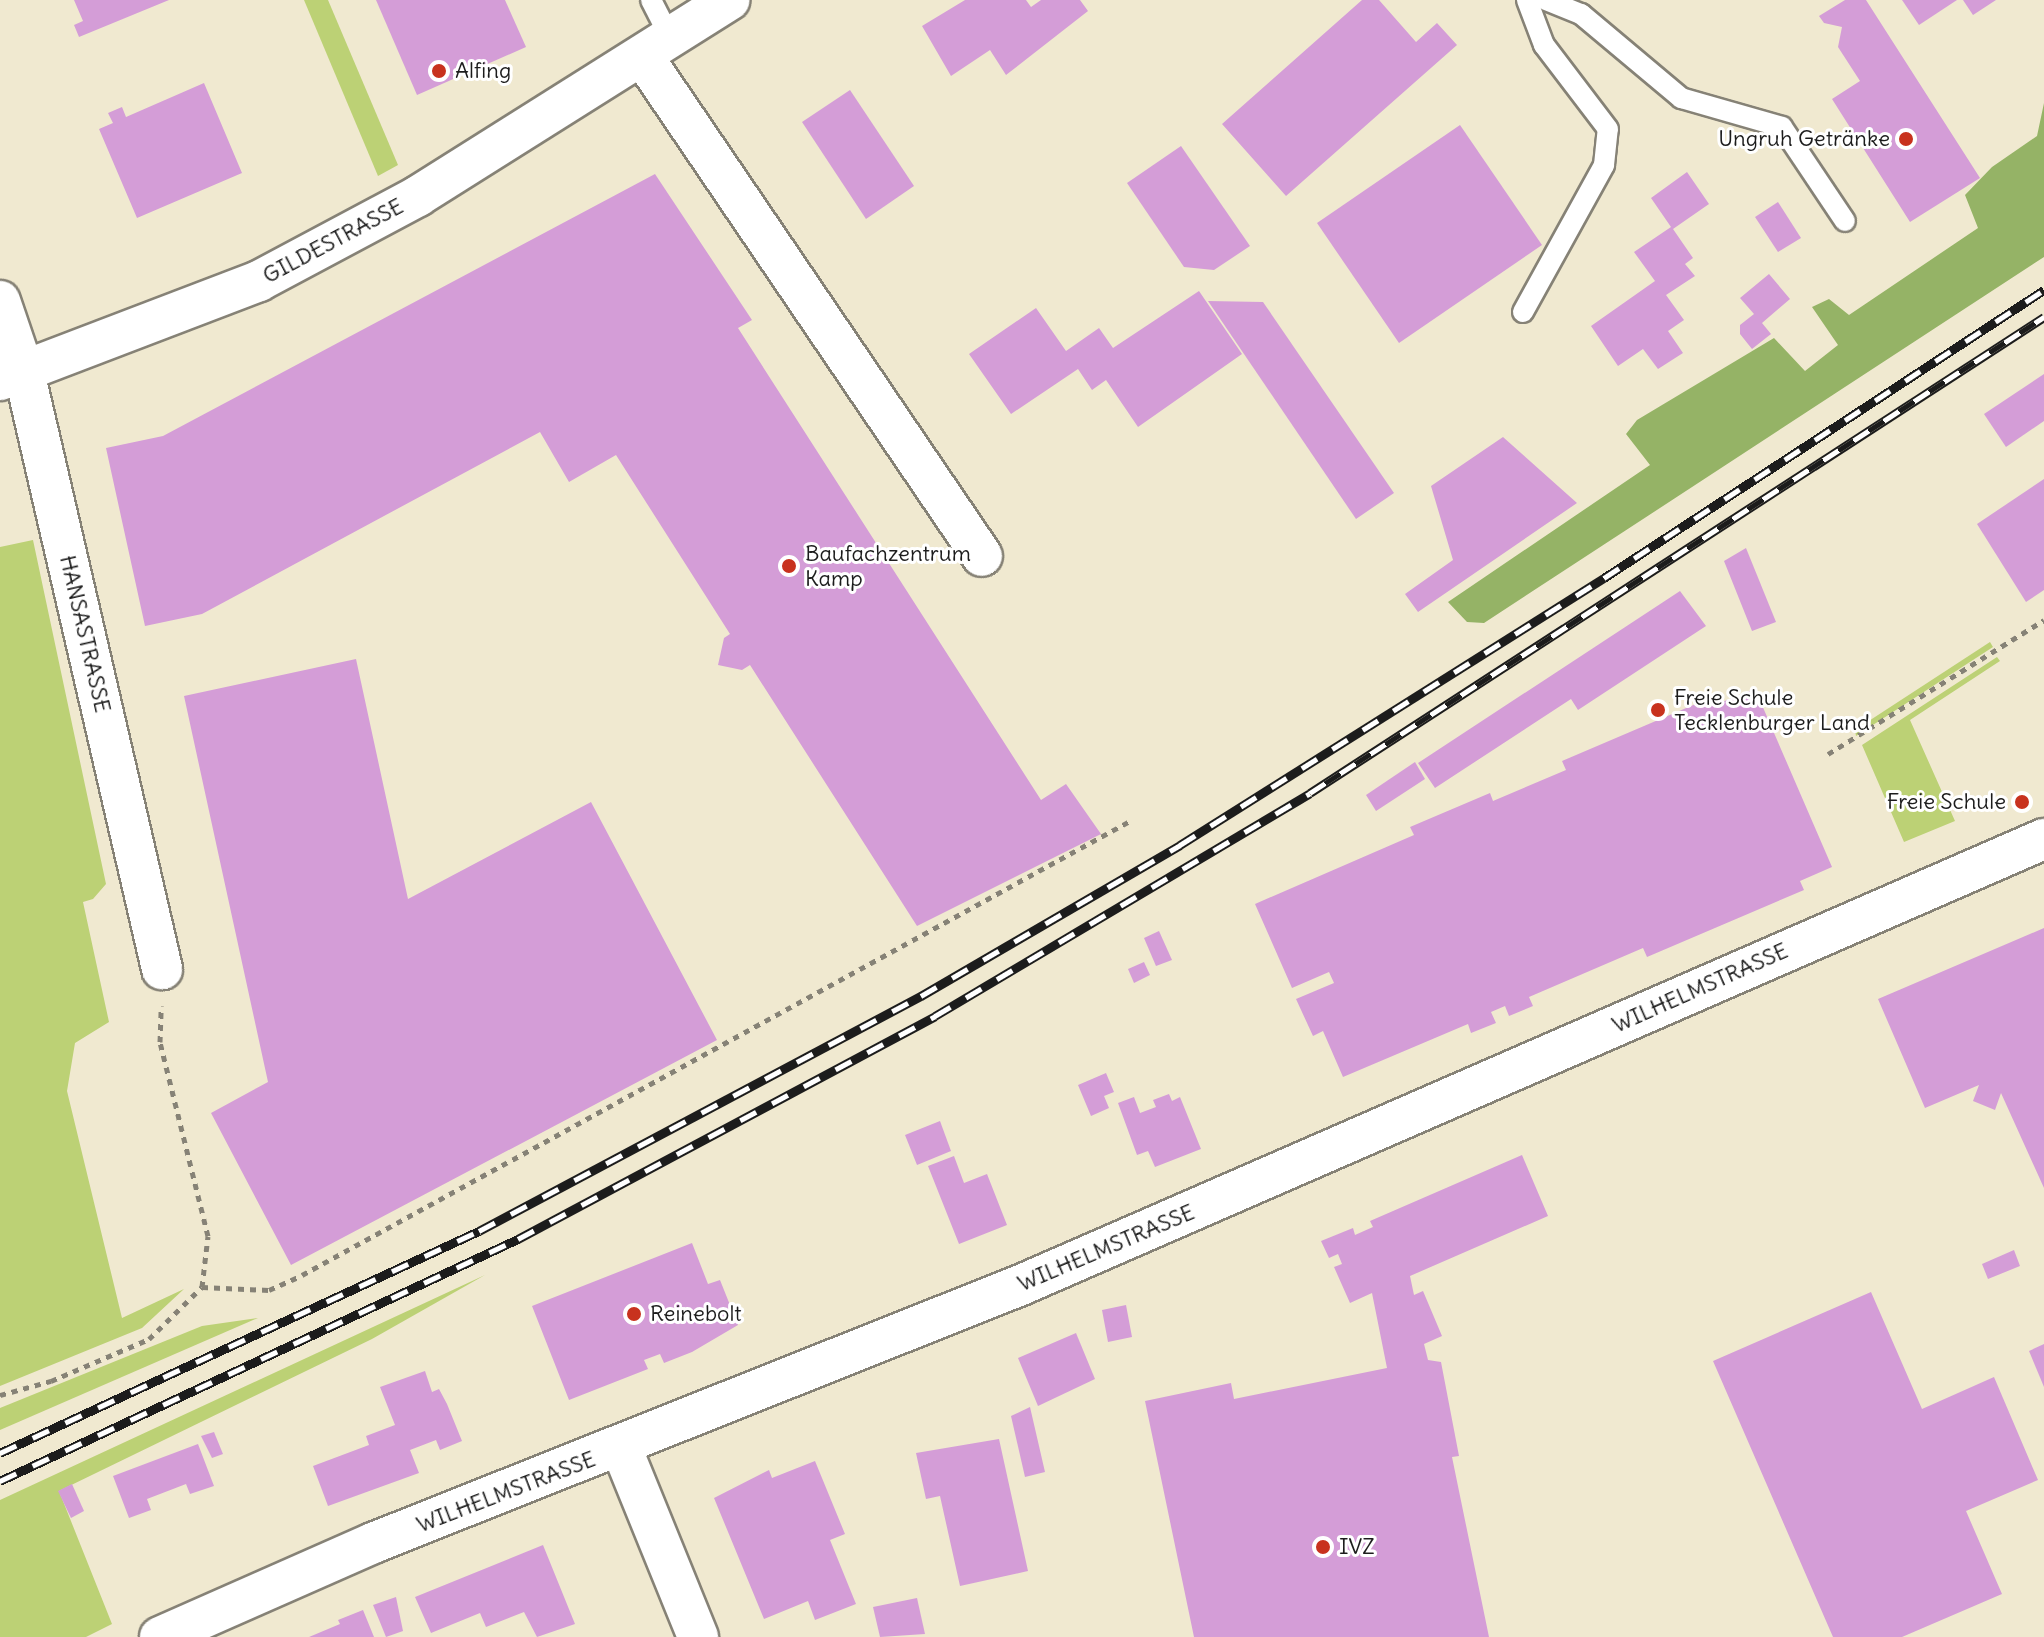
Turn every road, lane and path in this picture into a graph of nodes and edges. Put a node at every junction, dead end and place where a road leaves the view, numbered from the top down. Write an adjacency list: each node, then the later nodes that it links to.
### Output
1 (651, 0): 5 (lane)
2 (729, 0): 5 (street, GILDESTRASSE)
3 (1527, 0): 8 (lane)
4 (1546, 0): 6 (lane)
5 (657, 48): 9 (street, GILDESTRASSE); 10 (street)
6 (1845, 221)
7 (0, 301): 9 (street, HANSASTRASSE)
8 (1523, 312)
9 (12, 376): 15 (street, HANSASTRASSE)
10 (982, 556)
11 (2044, 620): 12 (path)
12 (1828, 754)
13 (1130, 821): 16 (path)
14 (2044, 839): 18 (street, WILHELMSTRASSE)
15 (162, 969): 16 (path)
16 (202, 1287): 17 (path)
17 (0, 1395)
18 (621, 1447): 19 (street, WILHELMSTRASSE); 20 (street)
19 (160, 1637)
20 (698, 1637)

